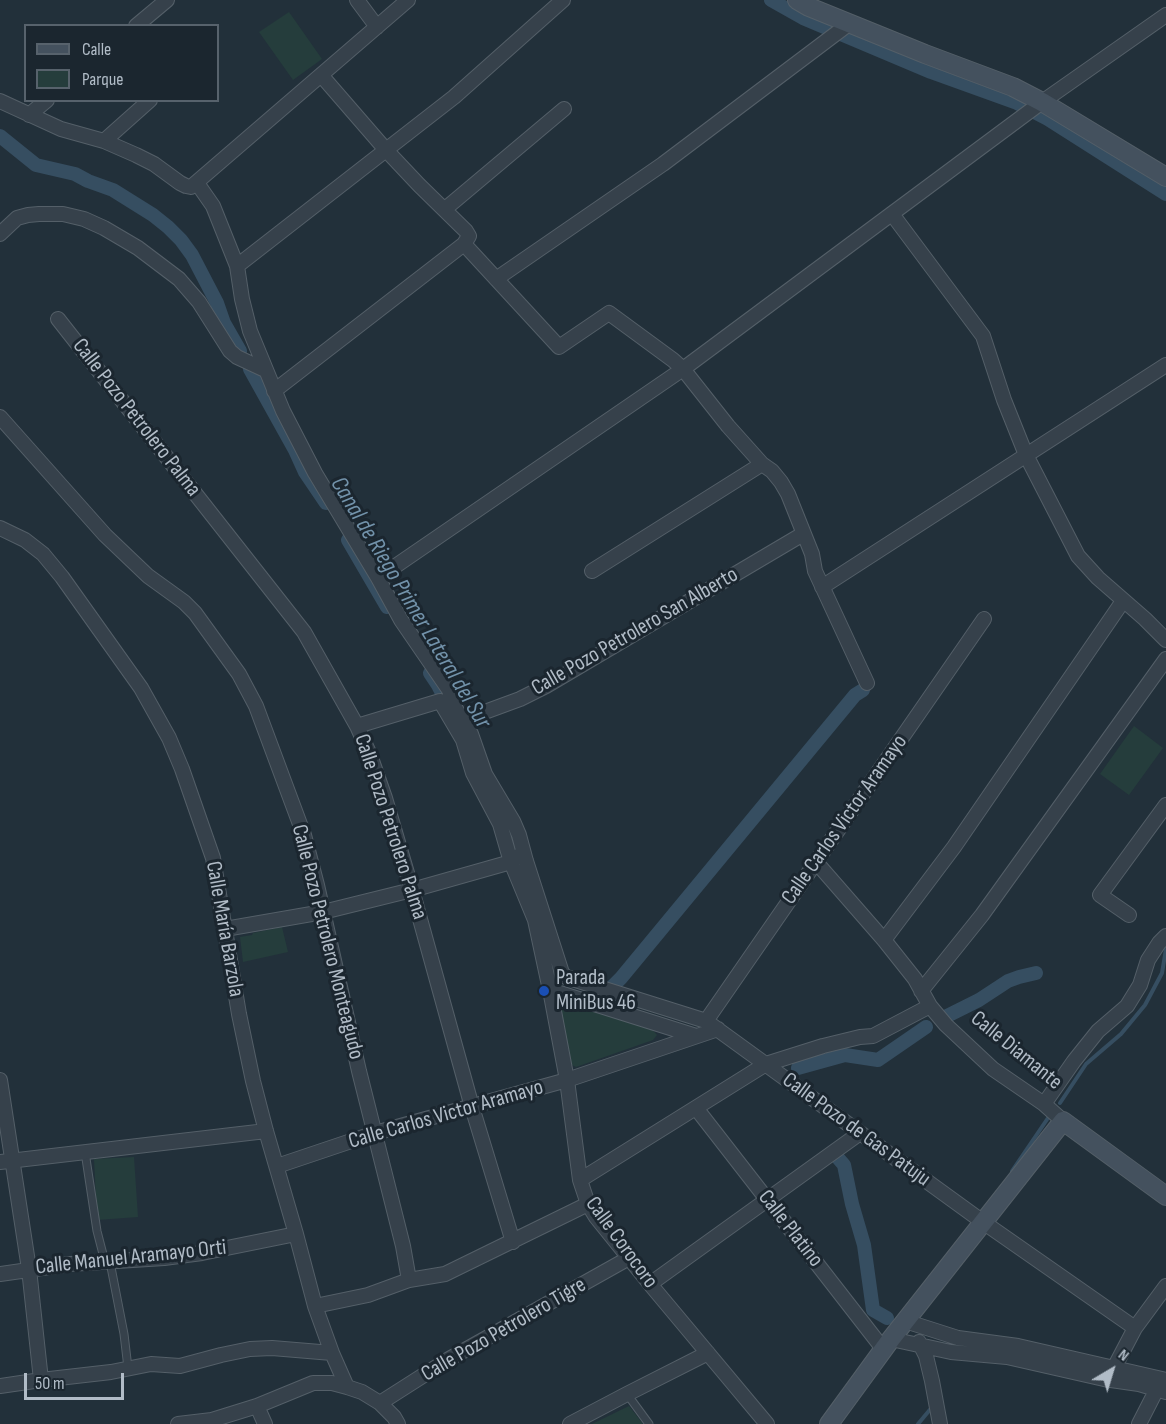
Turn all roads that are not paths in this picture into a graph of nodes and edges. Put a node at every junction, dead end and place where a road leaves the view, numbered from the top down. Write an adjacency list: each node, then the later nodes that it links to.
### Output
1 (167, 0): 8 (street)
2 (357, 0): 9 (street)
3 (408, 0): 9 (street)
4 (563, 0): 18 (street)
5 (797, 0): 7 (street)
6 (1166, 15): 14 (street)
7 (850, 23): 14 (street); 26 (street)
8 (138, 24)
9 (377, 27): 10 (street)
10 (321, 75): 18 (street); 20 (street)
11 (0, 101): 16 (street)
12 (44, 102): 16 (street)
13 (148, 102): 17 (street)
14 (1042, 102): 19 (street); 22 (street)
15 (564, 109): 21 (street)
16 (29, 115): 17 (street)
17 (104, 141): 20 (street)
18 (386, 150): 21 (street); 25 (street)
19 (1166, 177)
20 (197, 183): 25 (street)
21 (444, 208): 24 (street)
22 (892, 214): 29 (street); 33 (street)
23 (0, 234): 30 (street)
24 (464, 244): 26 (street); 31 (street)
25 (237, 266): 30 (street)
26 (496, 279): 29 (street)
27 (58, 319): 46 (street, Calle Pozo Petrolero Palma)
28 (1166, 365): 33 (street)
29 (683, 369): 34 (street); 38 (street)
30 (265, 370): 31 (street)
31 (274, 391): 38 (street)
32 (0, 417): 52 (street, Calle Pozo Petrolero Monteagudo)
33 (1026, 454): 39 (street); 40 (street)
34 (762, 464): 36 (street); 37 (street)
35 (0, 528): 54 (street, Calle María Barzola)
36 (804, 534): 39 (street); 45 (street, Calle Pozo Petrolero San Alberto)
37 (592, 571)
38 (378, 578): 45 (street)
39 (822, 586): 44 (street)
40 (1122, 601): 42 (street); 56 (street)
41 (984, 619): 50 (street, Calle Carlos Victor Aramayo)
42 (1166, 640)
43 (1166, 659): 58 (street)
44 (867, 683)
45 (463, 720): 48 (street)
46 (357, 726): 49 (street, Calle Corocoro); 51 (street, Calle Pozo Petrolero Palma)
47 (1166, 805): 53 (street)
48 (523, 850): 49 (street); 60 (street, Calle Pozo de Gas Patuju)
49 (512, 862): 51 (street); 57 (street, Calle Corocoro)
50 (816, 862): 56 (street, Calle Diamante); 60 (street, Calle Carlos Victor Aramayo)
51 (412, 890): 52 (street); 67 (street, Calle Pozo Petrolero Palma)
52 (323, 912): 54 (street); 72 (street, Calle Pozo Petrolero Monteagudo)
53 (1129, 915)
54 (225, 929): 70 (street, Calle María Barzola)
55 (1166, 936): 66 (street)
56 (884, 940): 58 (street, Calle Diamante)
57 (550, 990): 62 (street); 65 (street, Calle Corocoro)
58 (921, 991): 59 (street, Calle Diamante)
59 (930, 1006): 63 (street); 66 (street, Calle Diamante)
60 (706, 1021): 61 (street, Calle Pozo de Gas Patuju)
61 (718, 1029): 62 (street, Calle Carlos Victor Aramayo); 63 (street, Calle Pozo de Gas Patuju)
62 (696, 1036): 65 (street, Calle Carlos Victor Aramayo)
63 (766, 1064): 68 (street); 71 (street, Calle Pozo de Gas Patuju)
64 (0, 1080): 74 (street)
65 (567, 1080): 67 (street, Calle Carlos Victor Aramayo); 76 (street, Calle Corocoro)
66 (1044, 1104): 69 (street, Calle Diamante)
67 (472, 1107): 72 (street, Calle Carlos Victor Aramayo); 82 (street, Calle Pozo Petrolero Palma)
68 (696, 1108): 76 (street); 78 (street, Calle Platino)
69 (1063, 1121): 77 (street, Calle Diamante); 80 (street)
70 (266, 1131): 73 (street); 75 (street, Calle María Barzola)
71 (860, 1132): 78 (street); 80 (street, Calle Pozo de Gas Patuju)
72 (375, 1133): 75 (street, Calle Carlos Victor Aramayo); 87 (street, Calle Pozo Petrolero Monteagudo)
73 (85, 1152): 74 (street); 84 (lane)
74 (7, 1161): 85 (street)
75 (277, 1166): 81 (street, Calle María Barzola)
76 (580, 1180): 79 (street, Calle Corocoro)
77 (1166, 1196)
78 (766, 1200): 88 (street); 93 (street, Calle Platino)
79 (588, 1204): 82 (street); 83 (street, Calle Corocoro)
80 (983, 1222): 91 (street); 92 (street, Calle Pozo de Gas Patuju)
81 (296, 1234): 84 (street, Calle Manuel Aramayo Orti); 90 (street, Calle María Barzola)
82 (513, 1242): 87 (street)
83 (629, 1258): 88 (street, Calle Corocoro); 104 (street, Calle Pozo Petrolero Tigre)
84 (107, 1262): 85 (street, Calle Manuel Aramayo Orti); 97 (lane)
85 (29, 1269): 86 (street, Calle Manuel Aramayo Orti); 99 (street)
86 (0, 1274)
87 (409, 1280): 90 (street)
88 (650, 1284): 96 (street, Calle Corocoro)
89 (1166, 1286): 92 (street)
90 (315, 1306): 95 (street, Calle María Barzola)
91 (905, 1321): 93 (street); 94 (street); 98 (street)
92 (1135, 1328): 98 (street)
93 (888, 1345): 94 (street); 112 (street)
94 (921, 1346): 100 (street); 113 (street)
95 (333, 1353): 97 (street); 102 (street, Calle María Barzola)
96 (708, 1353): 103 (street); 111 (street, Calle Corocoro)
97 (128, 1368): 99 (street)
98 (1113, 1368): 100 (street)
99 (41, 1380): 101 (street)
100 (1163, 1385): 114 (street)
101 (0, 1386)
102 (347, 1386): 104 (street); 105 (street)
103 (627, 1394): 109 (street); 110 (lane)
104 (380, 1403): 108 (street)
105 (257, 1406): 106 (street); 107 (street)
106 (178, 1424)
107 (266, 1424)
108 (398, 1424)
109 (571, 1424)
110 (649, 1424)
111 (767, 1424)
112 (829, 1424)
113 (940, 1424)
114 (1139, 1424)

